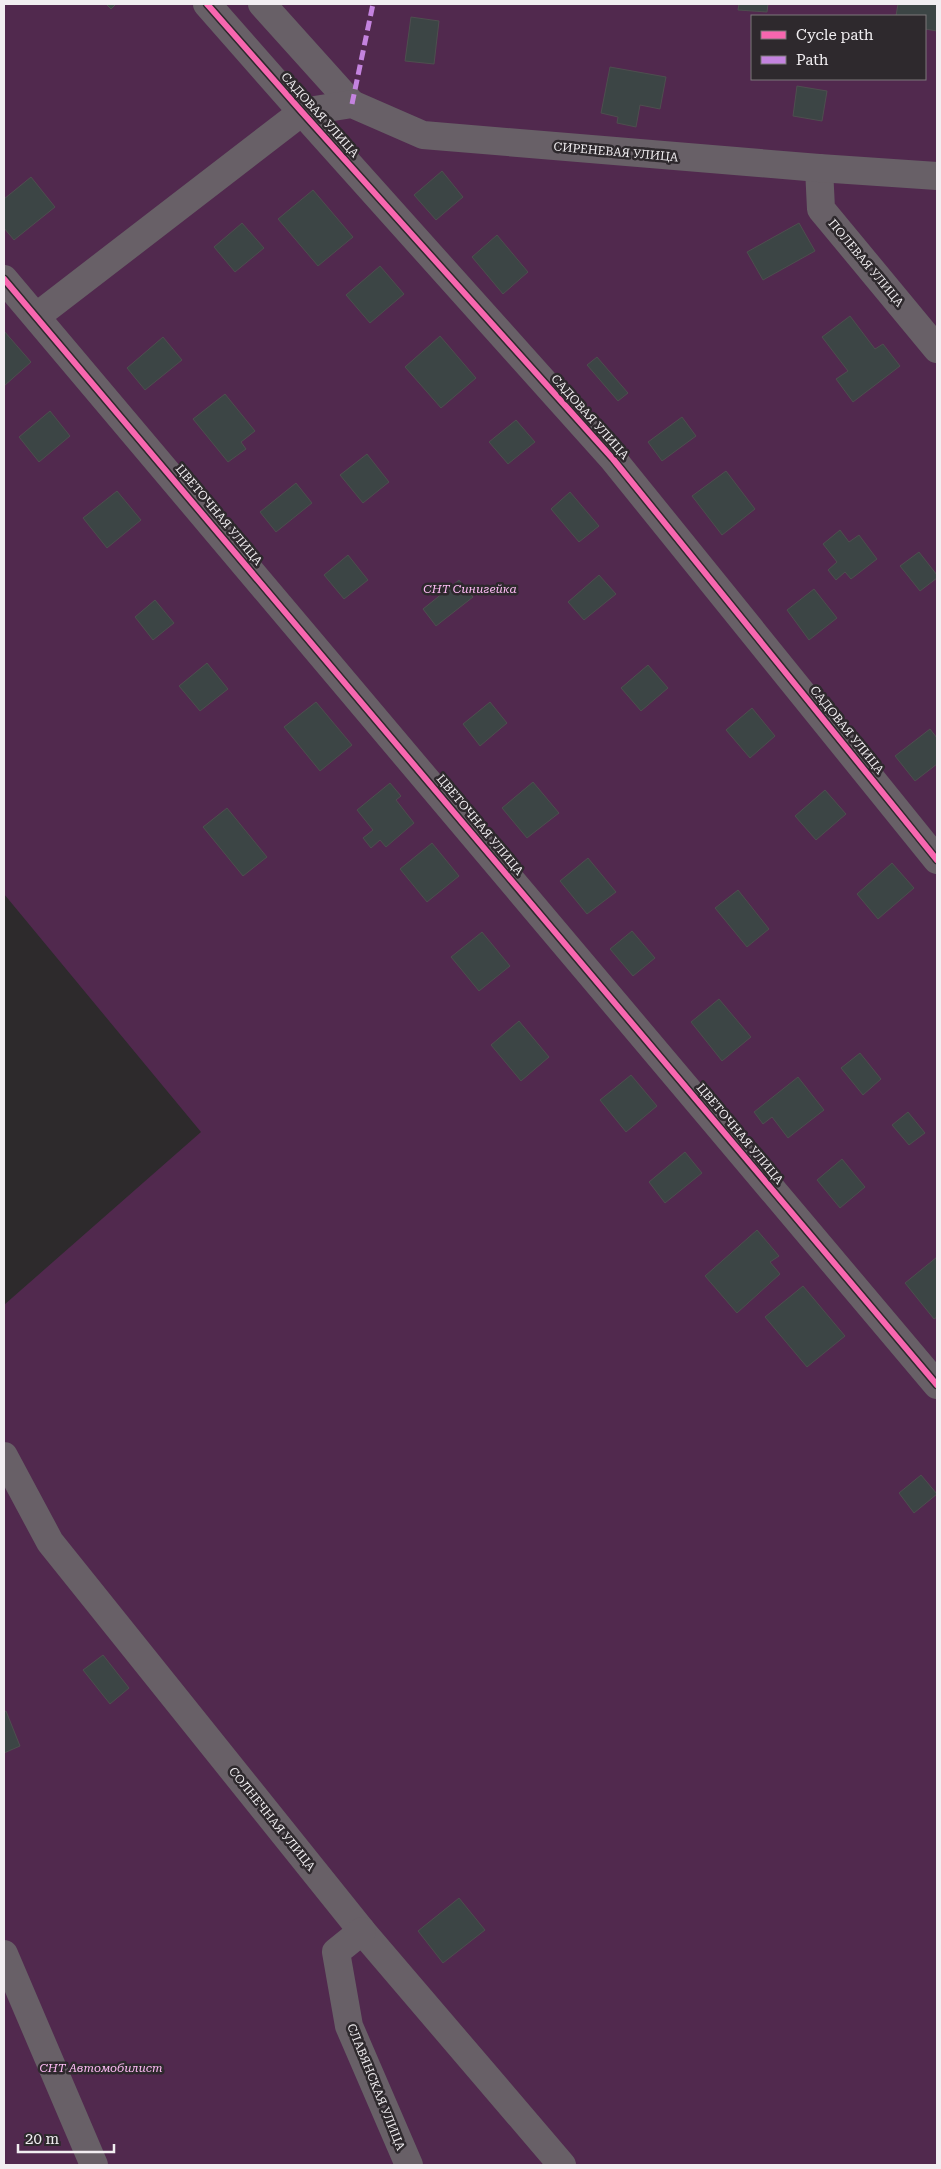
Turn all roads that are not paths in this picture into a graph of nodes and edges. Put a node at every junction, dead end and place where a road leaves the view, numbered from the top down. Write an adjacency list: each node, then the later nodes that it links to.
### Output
1 (207, 4): 4 (street, САДОВАЯ УЛИЦА)
2 (262, 4): 3 (street)
3 (352, 104): 4 (street); 5 (street, СИРЕНЕВАЯ УЛИЦА)
4 (302, 112): 8 (street); 10 (street, САДОВАЯ УЛИЦА)
5 (819, 168): 6 (street, СИРЕНЕВАЯ УЛИЦА); 9 (street, ПОЛЕВАЯ УЛИЦА)
6 (937, 176)
7 (4, 279): 8 (street, ЦВЕТОЧНАЯ УЛИЦА)
8 (36, 316): 11 (street, ЦВЕТОЧНАЯ УЛИЦА)
9 (937, 349)
10 (937, 860)
11 (937, 1385)
12 (4, 1456): 13 (street, СОЛНЕЧНАЯ УЛИЦА)
13 (362, 1931): 16 (street, СЛАВЯНСКАЯ УЛИЦА); 17 (street, СОЛНЕЧНАЯ УЛИЦА)
14 (4, 1954): 15 (street)
15 (94, 2165)
16 (409, 2165)
17 (562, 2165)

